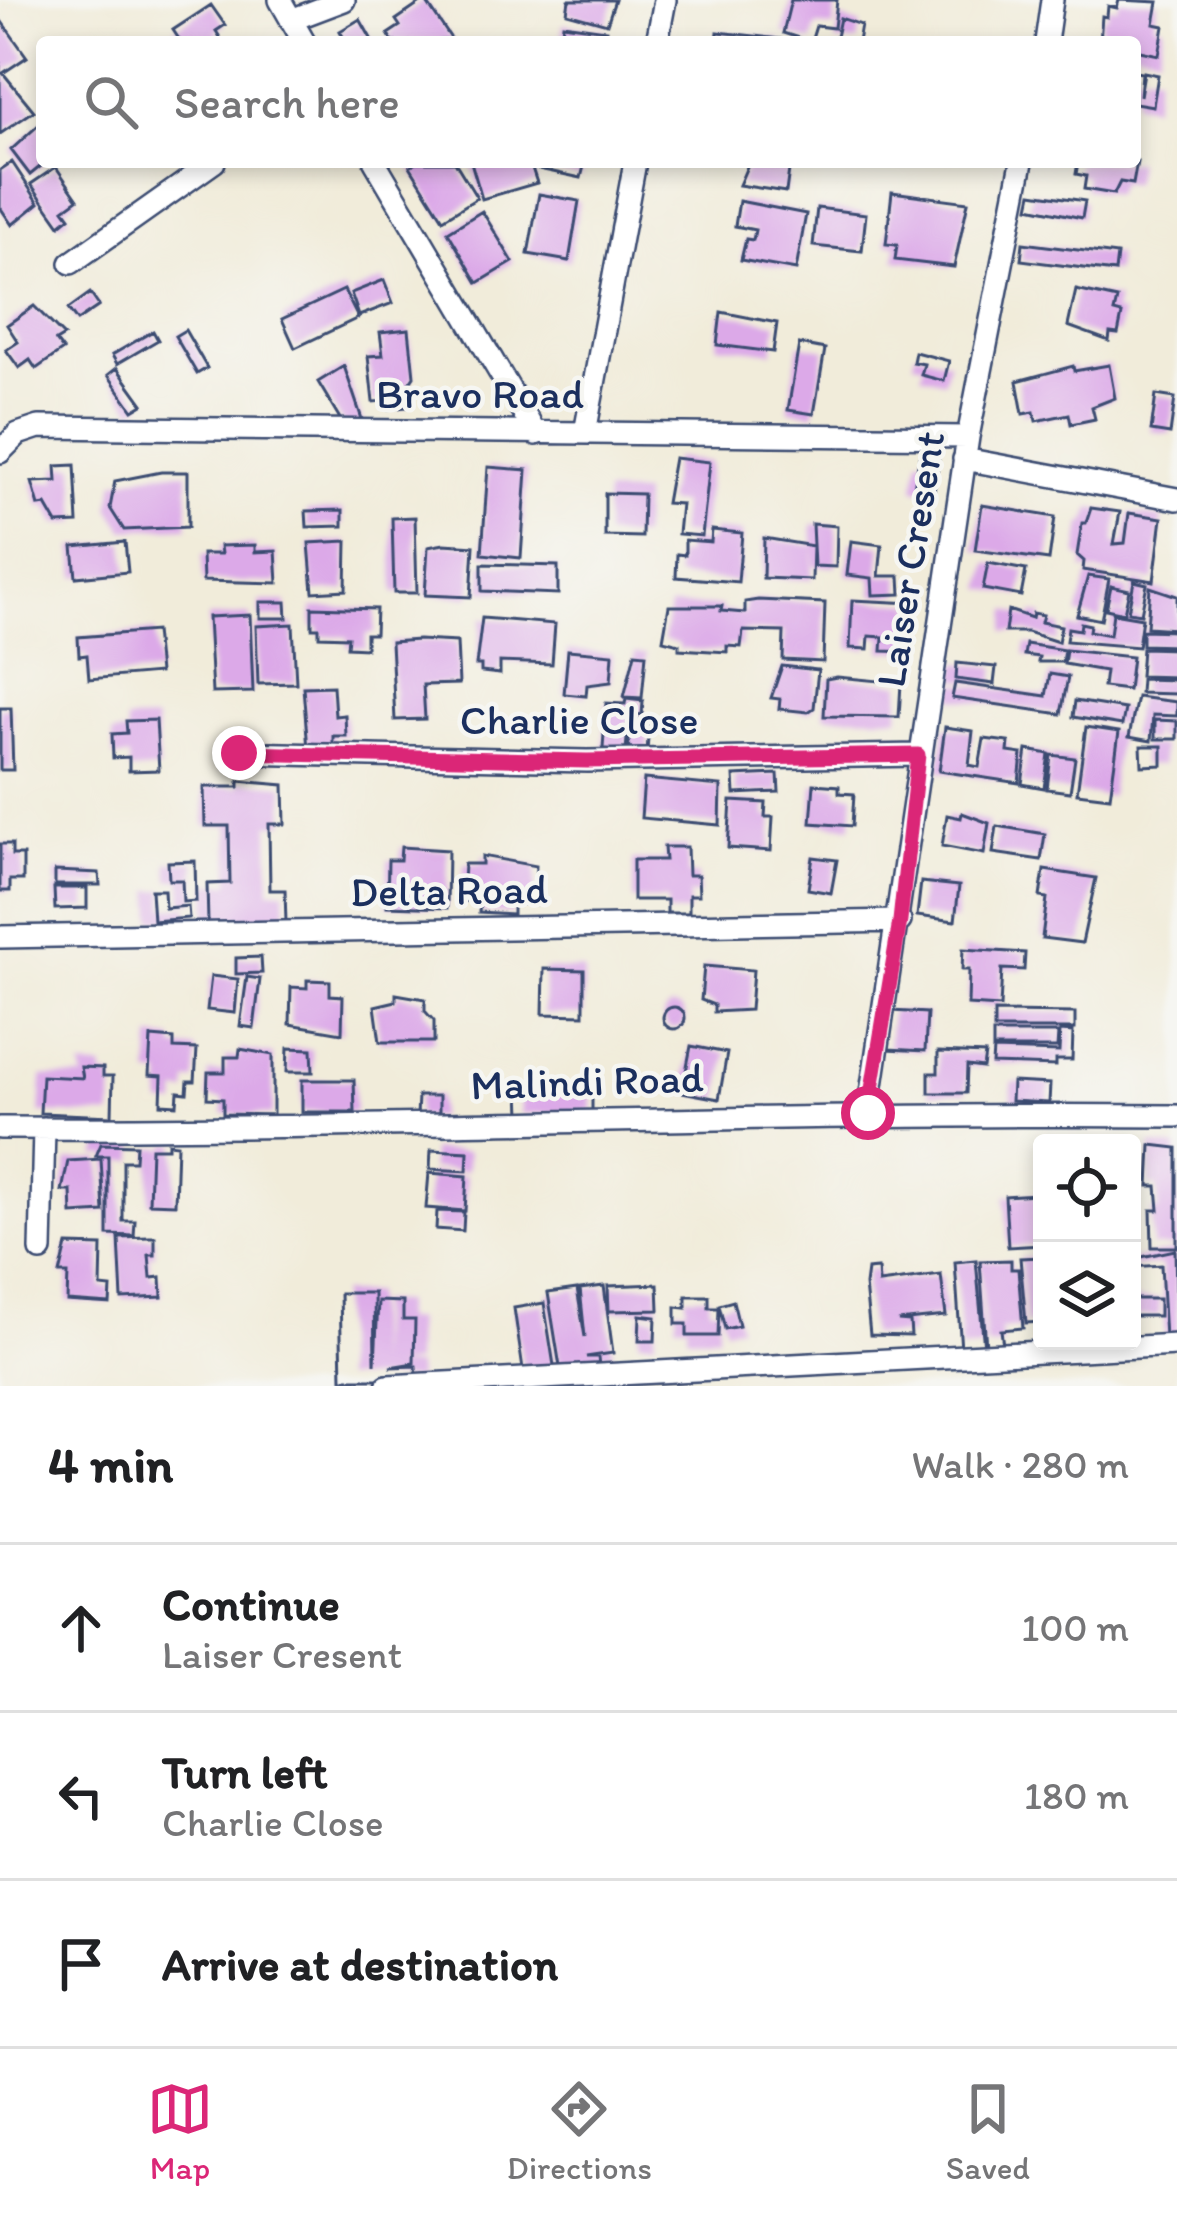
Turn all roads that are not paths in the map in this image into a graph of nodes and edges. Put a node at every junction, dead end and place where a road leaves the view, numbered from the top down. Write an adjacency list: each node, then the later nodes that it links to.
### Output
1 (344, 0): 4 (street)
2 (665, 0): 6 (street)
3 (1052, 0): 7 (street)
4 (285, 10): 5 (street)
5 (300, 36)
6 (658, 36)
7 (1047, 36)
8 (206, 168): 12 (street)
9 (379, 168): 14 (street)
10 (634, 168): 13 (street)
11 (1021, 168): 15 (street, Laiser Cresent)
12 (71, 263)
13 (585, 433): 14 (street, Bravo Road); 15 (street, Bravo Road)
14 (536, 434): 16 (street, Bravo Road)
15 (966, 448): 17 (street, Bravo Road); 19 (street, Laiser Cresent)
16 (0, 452)
17 (1177, 499)
18 (239, 753): 19 (street, Charlie Close)
19 (918, 755): 20 (street, Laiser Cresent)
20 (900, 921): 21 (street, Delta Road); 22 (street, Laiser Cresent)
21 (0, 937)
22 (868, 1113): 23 (street, Malindi Road); 25 (street, Malindi Road)
23 (1177, 1115)
24 (0, 1128): 25 (street, Malindi Road)
25 (44, 1128): 26 (street)
26 (41, 1250)
27 (1177, 1345): 28 (street)
28 (387, 1386)

